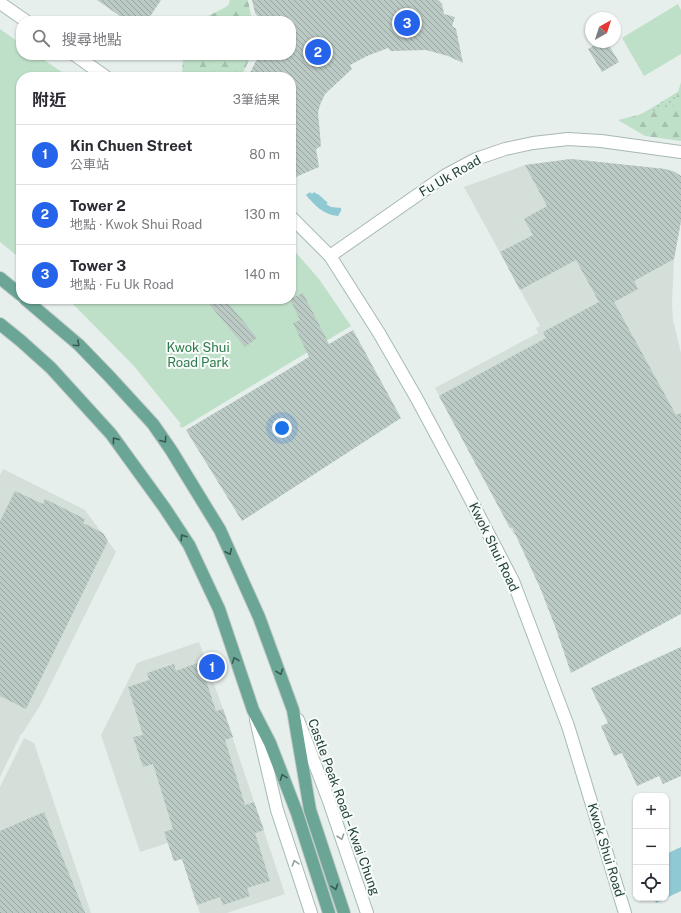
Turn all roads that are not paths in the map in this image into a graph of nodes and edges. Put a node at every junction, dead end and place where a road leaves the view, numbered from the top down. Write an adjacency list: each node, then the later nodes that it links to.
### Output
1 (0, 3): 2 (street)
2 (19, 16)
3 (82, 60): 4 (street)
4 (99, 72)
5 (681, 152): 7 (street, Fu Uk Road)
6 (296, 221): 7 (street, Kwok Shui Road)
7 (330, 256): 18 (street, Kwok Shui Road)
8 (0, 278): 9 (main road)
9 (16, 292)
10 (31, 304): 13 (main road, Castle Peak Road – Kwai Chung, one-way to 13)
11 (0, 324): 12 (main road, one-way to 11)
12 (253, 710): 14 (street, one-way to 12); 15 (main road, one-way to 12)
13 (293, 710): 16 (main road, Castle Peak Road – Kwai Chung, one-way to 16); 17 (street, Castle Peak Road – Kwai Chung, one-way to 17)
14 (311, 913)
15 (329, 913)
16 (344, 913)
17 (367, 913)
18 (625, 913)

